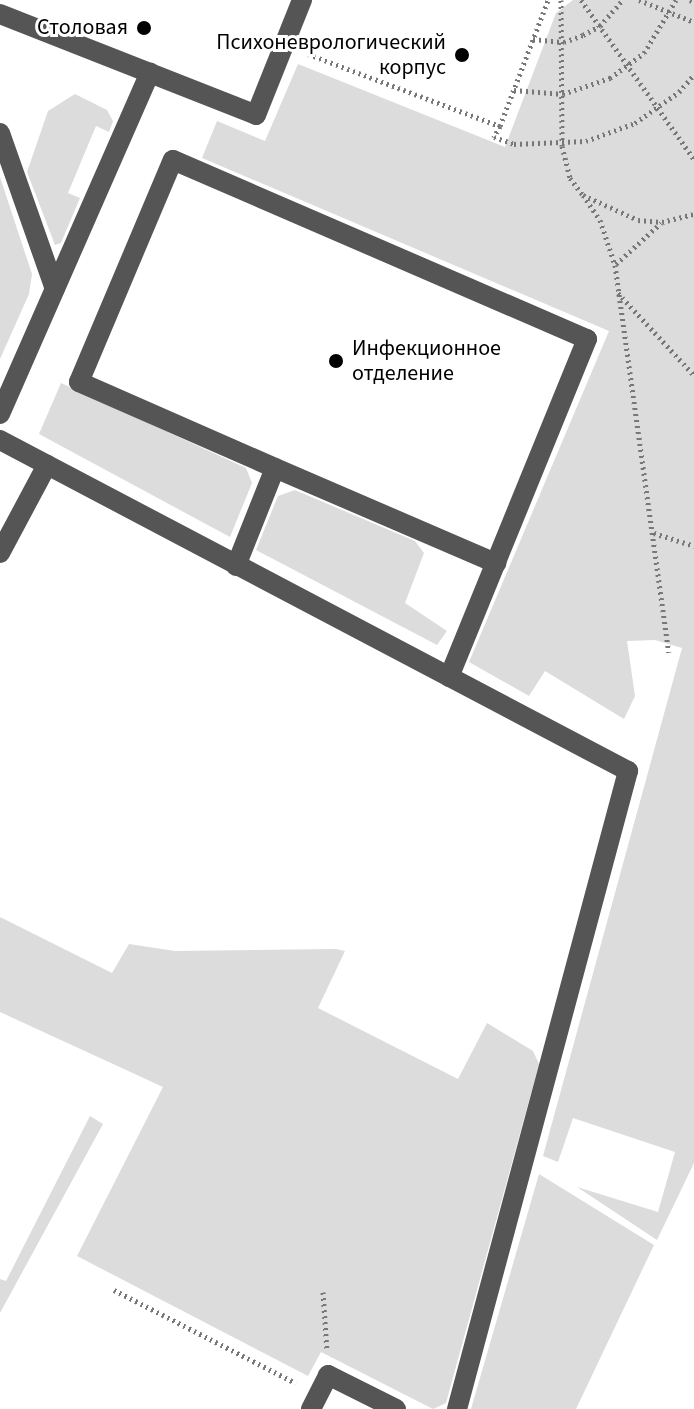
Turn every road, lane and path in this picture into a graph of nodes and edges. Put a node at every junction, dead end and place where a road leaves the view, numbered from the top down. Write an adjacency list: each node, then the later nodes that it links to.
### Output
1 (302, 0): 14 (lane)
2 (548, 0): 12 (path)
3 (561, 0): 13 (path)
4 (581, 0): 11 (path)
5 (623, 0): 11 (path)
6 (639, 0): 8 (path)
7 (676, 0): 8 (path)
8 (671, 13): 10 (path); 15 (path)
9 (0, 14): 16 (lane)
10 (694, 22)
11 (600, 26): 13 (path); 15 (path)
12 (533, 39): 13 (path); 18 (path)
13 (564, 42): 19 (path)
14 (284, 46): 16 (lane); 21 (path)
15 (629, 66): 19 (path); 20 (path)
16 (150, 73): 29 (lane)
17 (694, 75): 20 (path)
18 (514, 90): 19 (path); 21 (path)
19 (563, 94): 23 (path)
20 (659, 108): 23 (path); 24 (path)
21 (500, 126): 23 (path)
22 (0, 133): 29 (lane)
23 (562, 146): 25 (path)
24 (694, 159)
25 (583, 195): 27 (path); 28 (path)
26 (694, 214): 27 (path)
27 (662, 222): 28 (path)
28 (615, 265): 30 (path)
29 (55, 289): 32 (lane)
30 (618, 293): 31 (path); 36 (path)
31 (694, 375)
32 (0, 414)
33 (0, 440): 34 (lane)
34 (47, 465): 38 (lane); 40 (lane)
35 (275, 468): 39 (lane); 39 (lane); 40 (lane)
36 (654, 533): 37 (path); 41 (path)
37 (694, 546)
38 (0, 553)
39 (496, 563): 42 (lane)
40 (236, 566): 42 (lane)
41 (669, 652)
42 (449, 677): 48 (lane)
43 (114, 1290): 46 (path)
44 (323, 1292): 45 (path)
45 (328, 1375): 46 (lane); 47 (lane)
46 (315, 1402)
47 (396, 1409)
48 (457, 1409)

